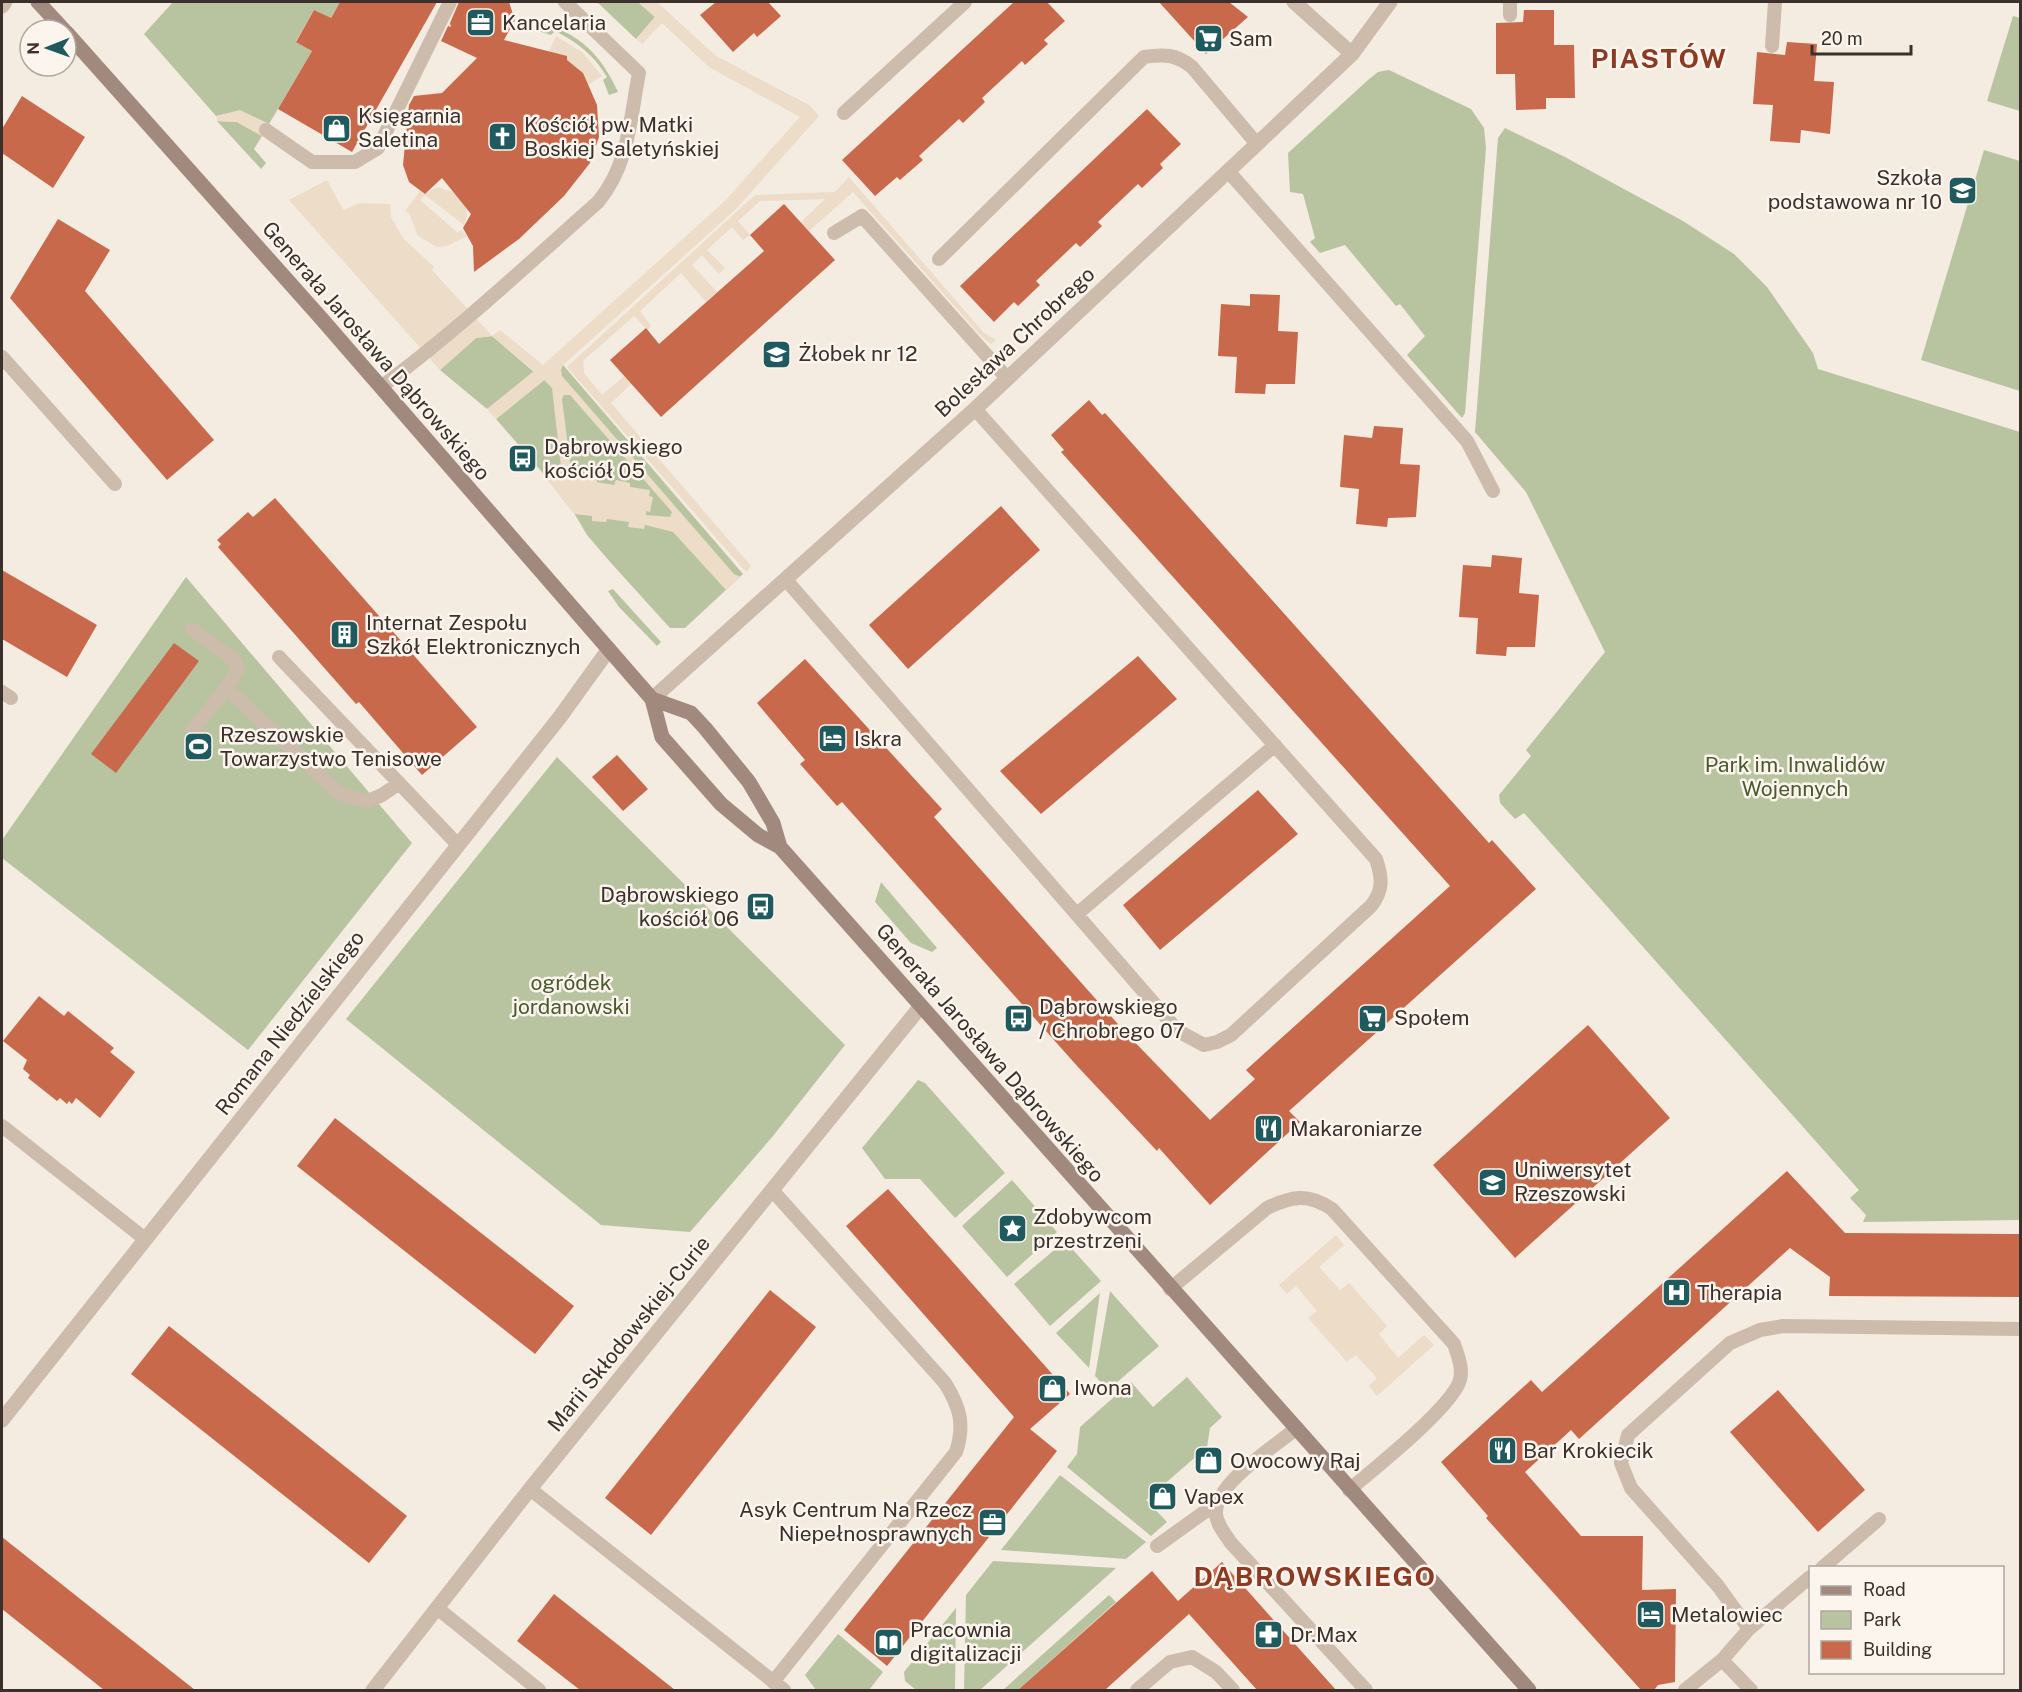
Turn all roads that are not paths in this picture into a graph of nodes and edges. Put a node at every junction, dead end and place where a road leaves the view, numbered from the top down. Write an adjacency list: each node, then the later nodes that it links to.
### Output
1 (4, 2): 9 (street)
2 (38, 2): 10 (main road, Generała Jarosława Dąbrowskiego)
3 (450, 2): 15 (lane)
4 (565, 2): 22 (lane)
5 (965, 2): 14 (lane)
6 (1294, 2): 13 (street)
7 (1390, 2): 13 (street, Bolesława Chrobrego)
8 (1774, 2): 12 (lane)
9 (2, 6)
10 (53, 18)
11 (78, 46): 22 (main road, Generała Jarosława Dąbrowskiego)
12 (1772, 46)
13 (1352, 54): 16 (street, Bolesława Chrobrego)
14 (844, 113)
15 (266, 130)
16 (1257, 144): 17 (street, Bolesława Chrobrego); 19 (lane)
17 (1228, 171): 21 (street, Bolesława Chrobrego); 25 (lane)
18 (834, 233): 21 (lane)
19 (939, 259)
20 (2, 357): 24 (lane)
21 (1007, 378): 23 (street, Bolesława Chrobrego)
22 (381, 387): 28 (main road, Generała Jarosława Dąbrowskiego)
23 (975, 409): 26 (street, Bolesława Chrobrego); 33 (lane)
24 (115, 484)
25 (1493, 491)
26 (787, 581): 31 (street, Bolesława Chrobrego); 37 (lane)
27 (192, 629): 30 (lane)
28 (609, 649): 31 (main road, Generała Jarosława Dąbrowskiego); 35 (street, Romana Niedzielskiego)
29 (279, 657): 34 (lane)
30 (226, 688): 32 (lane); 34 (lane)
31 (652, 699): 36 (main road, Generała Jarosława Dąbrowskiego); 36 (main road, Generała Jarosława Dąbrowskiego)
32 (192, 731)
33 (1275, 745): 37 (lane); 37 (lane)
34 (398, 784): 35 (lane)
35 (458, 845): 41 (street, Romana Niedzielskiego)
36 (780, 847): 38 (main road, Generała Jarosława Dąbrowskiego)
37 (1077, 914)
38 (921, 1006): 40 (street, Marii Skłodowskiej-Curie); 42 (main road, Generała Jarosława Dąbrowskiego)
39 (2, 1126): 41 (lane)
40 (772, 1190): 46 (street, Marii Skłodowskiej-Curie); 56 (lane)
41 (145, 1239): 44 (street, Romana Niedzielskiego)
42 (1170, 1289): 45 (main road, Generała Jarosława Dąbrowskiego); 47 (lane)
43 (2020, 1329): 54 (lane)
44 (2, 1420)
45 (1297, 1428): 47 (main road, Generała Jarosława Dąbrowskiego); 48 (lane)
46 (530, 1489): 53 (street, Marii Skłodowskiej-Curie); 56 (lane)
47 (1349, 1490): 57 (main road, Generała Jarosława Dąbrowskiego)
48 (1217, 1503): 50 (lane); 62 (lane)
49 (1879, 1519): 51 (lane)
50 (1157, 1546)
51 (1824, 1566)
52 (1809, 1578): 54 (lane)
53 (437, 1608): 58 (street, Marii Skłodowskiej-Curie); 59 (lane)
54 (1749, 1629): 55 (lane)
55 (1722, 1660): 63 (lane); 64 (lane)
56 (778, 1686)
57 (1521, 1687)
58 (373, 1690)
59 (538, 1690)
60 (1137, 1690): 61 (lane)
61 (1233, 1690)
62 (1366, 1690)
63 (1685, 1690)
64 (1751, 1690)

